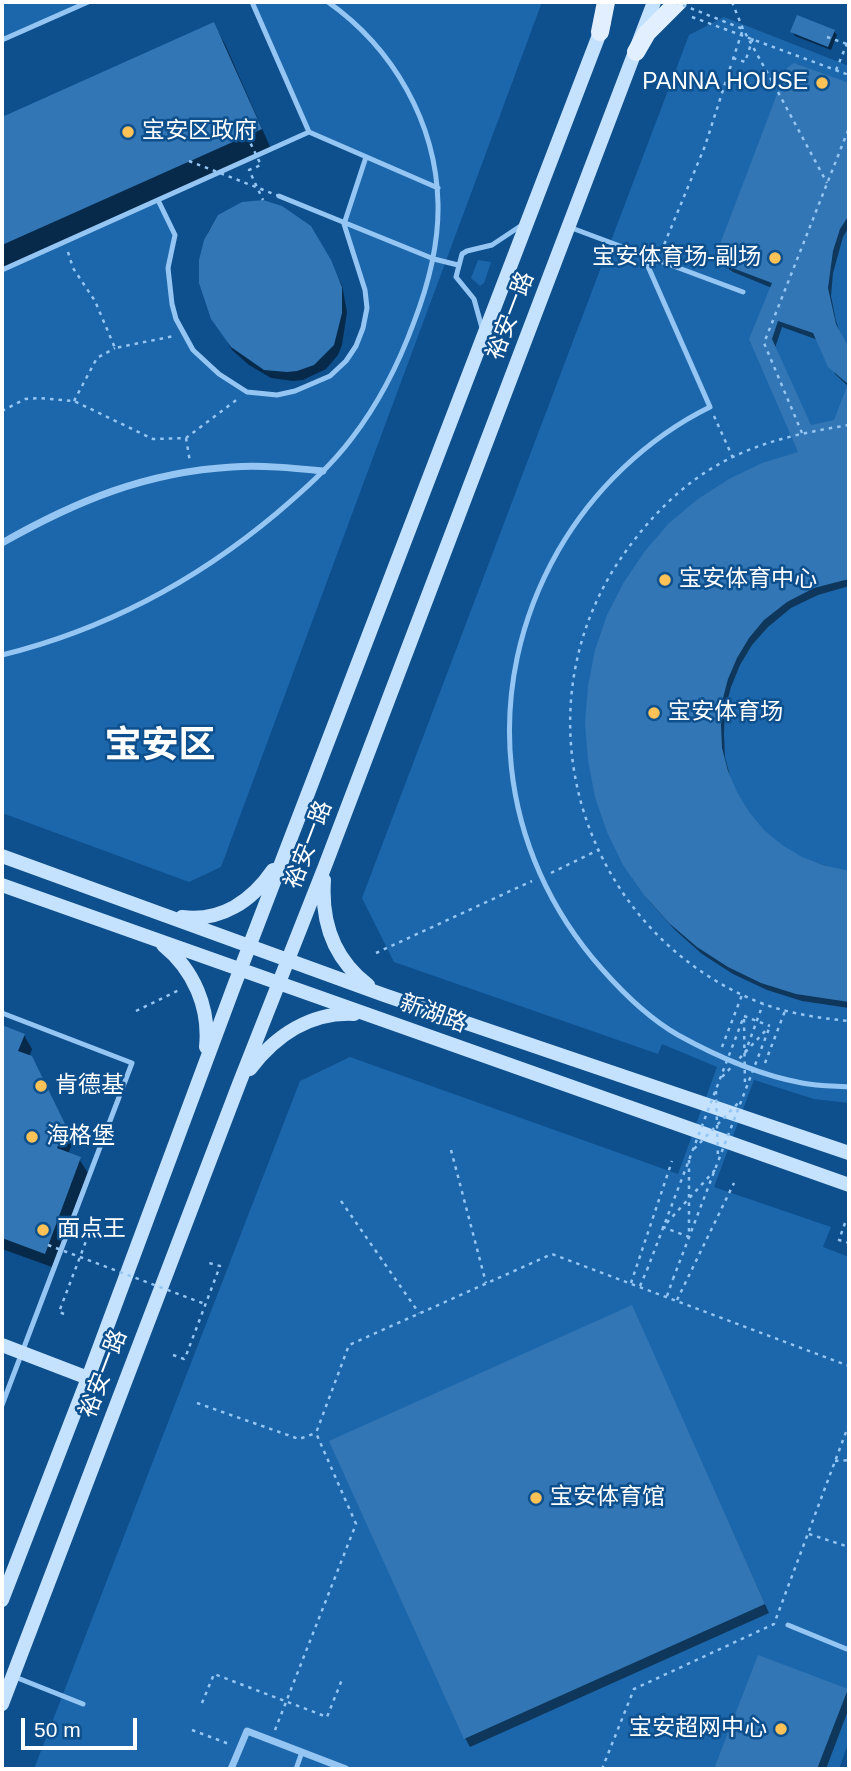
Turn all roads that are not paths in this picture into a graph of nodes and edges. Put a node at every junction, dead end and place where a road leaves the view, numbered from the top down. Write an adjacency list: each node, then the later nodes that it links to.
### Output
1 (88, 2): 9 (lane)
2 (252, 2): 11 (lane)
3 (328, 2): 13 (lane)
4 (606, 2): 8 (main road)
5 (612, 2): 8 (main road, 裕安一路)
6 (654, 2): 10 (main road, 裕安一路)
7 (677, 2): 10 (main road)
8 (600, 32): 16 (main road, 裕安一路)
9 (2, 40)
10 (636, 52): 18 (main road, 裕安一路)
11 (309, 132): 12 (lane); 15 (lane)
12 (366, 157): 13 (lane); 17 (lane)
13 (438, 188): 20 (lane)
14 (279, 196): 17 (lane)
15 (158, 200): 17 (lane); 22 (lane)
16 (529, 218): 21 (lane); 24 (main road, 裕安一路)
17 (344, 224): 20 (lane)
18 (569, 226): 19 (lane); 30 (main road, 裕安一路)
19 (643, 255): 23 (lane); 45 (lane)
20 (434, 259): 21 (lane); 25 (lane)
21 (458, 265): 24 (lane)
22 (2, 270)
23 (743, 292)
24 (483, 338): 28 (main road, 裕安一路)
25 (323, 471): 26 (street); 27 (lane)
26 (2, 543)
27 (2, 655)
28 (288, 848): 32 (main road); 34 (main road, 裕安一路)
29 (2, 856): 32 (main road, 新湖路)
30 (326, 866): 35 (main road, 裕安一路); 38 (main road)
31 (2, 885): 33 (main road, 新湖路)
32 (162, 915): 34 (main road, 新湖路)
33 (154, 938): 36 (main road, 新湖路); 43 (main road)
34 (250, 946): 35 (main road, 新湖路); 36 (main road, 裕安一路)
35 (288, 960): 37 (main road, 裕安一路); 38 (main road, 新湖路)
36 (240, 969): 37 (main road, 新湖路); 43 (main road, 裕安一路)
37 (279, 983): 41 (main road, 新湖路); 44 (main road, 裕安一路)
38 (384, 995): 40 (main road, 新湖路)
39 (2, 1013): 49 (lane)
40 (438, 1013): 42 (main road); 46 (main road, 新湖路)
41 (377, 1018): 42 (main road, 新湖路); 44 (main road)
42 (428, 1036): 47 (main road, 新湖路)
43 (200, 1074): 50 (main road, 裕安一路)
44 (239, 1084): 55 (main road, 裕安一路)
45 (849, 1087)
46 (849, 1153)
47 (849, 1185)
48 (2, 1345): 49 (main road)
49 (22, 1353): 50 (main road); 51 (lane)
50 (88, 1378): 52 (main road, 裕安一路)
51 (2, 1405)
52 (2, 1600)
53 (788, 1625): 54 (lane)
54 (849, 1650)
55 (13, 1676): 56 (main road, 裕安一路); 57 (lane)
56 (2, 1704)
57 (83, 1704)
58 (302, 1752): 59 (street); 60 (lane); 61 (street)
59 (232, 1769)
60 (296, 1769)
61 (346, 1769)

